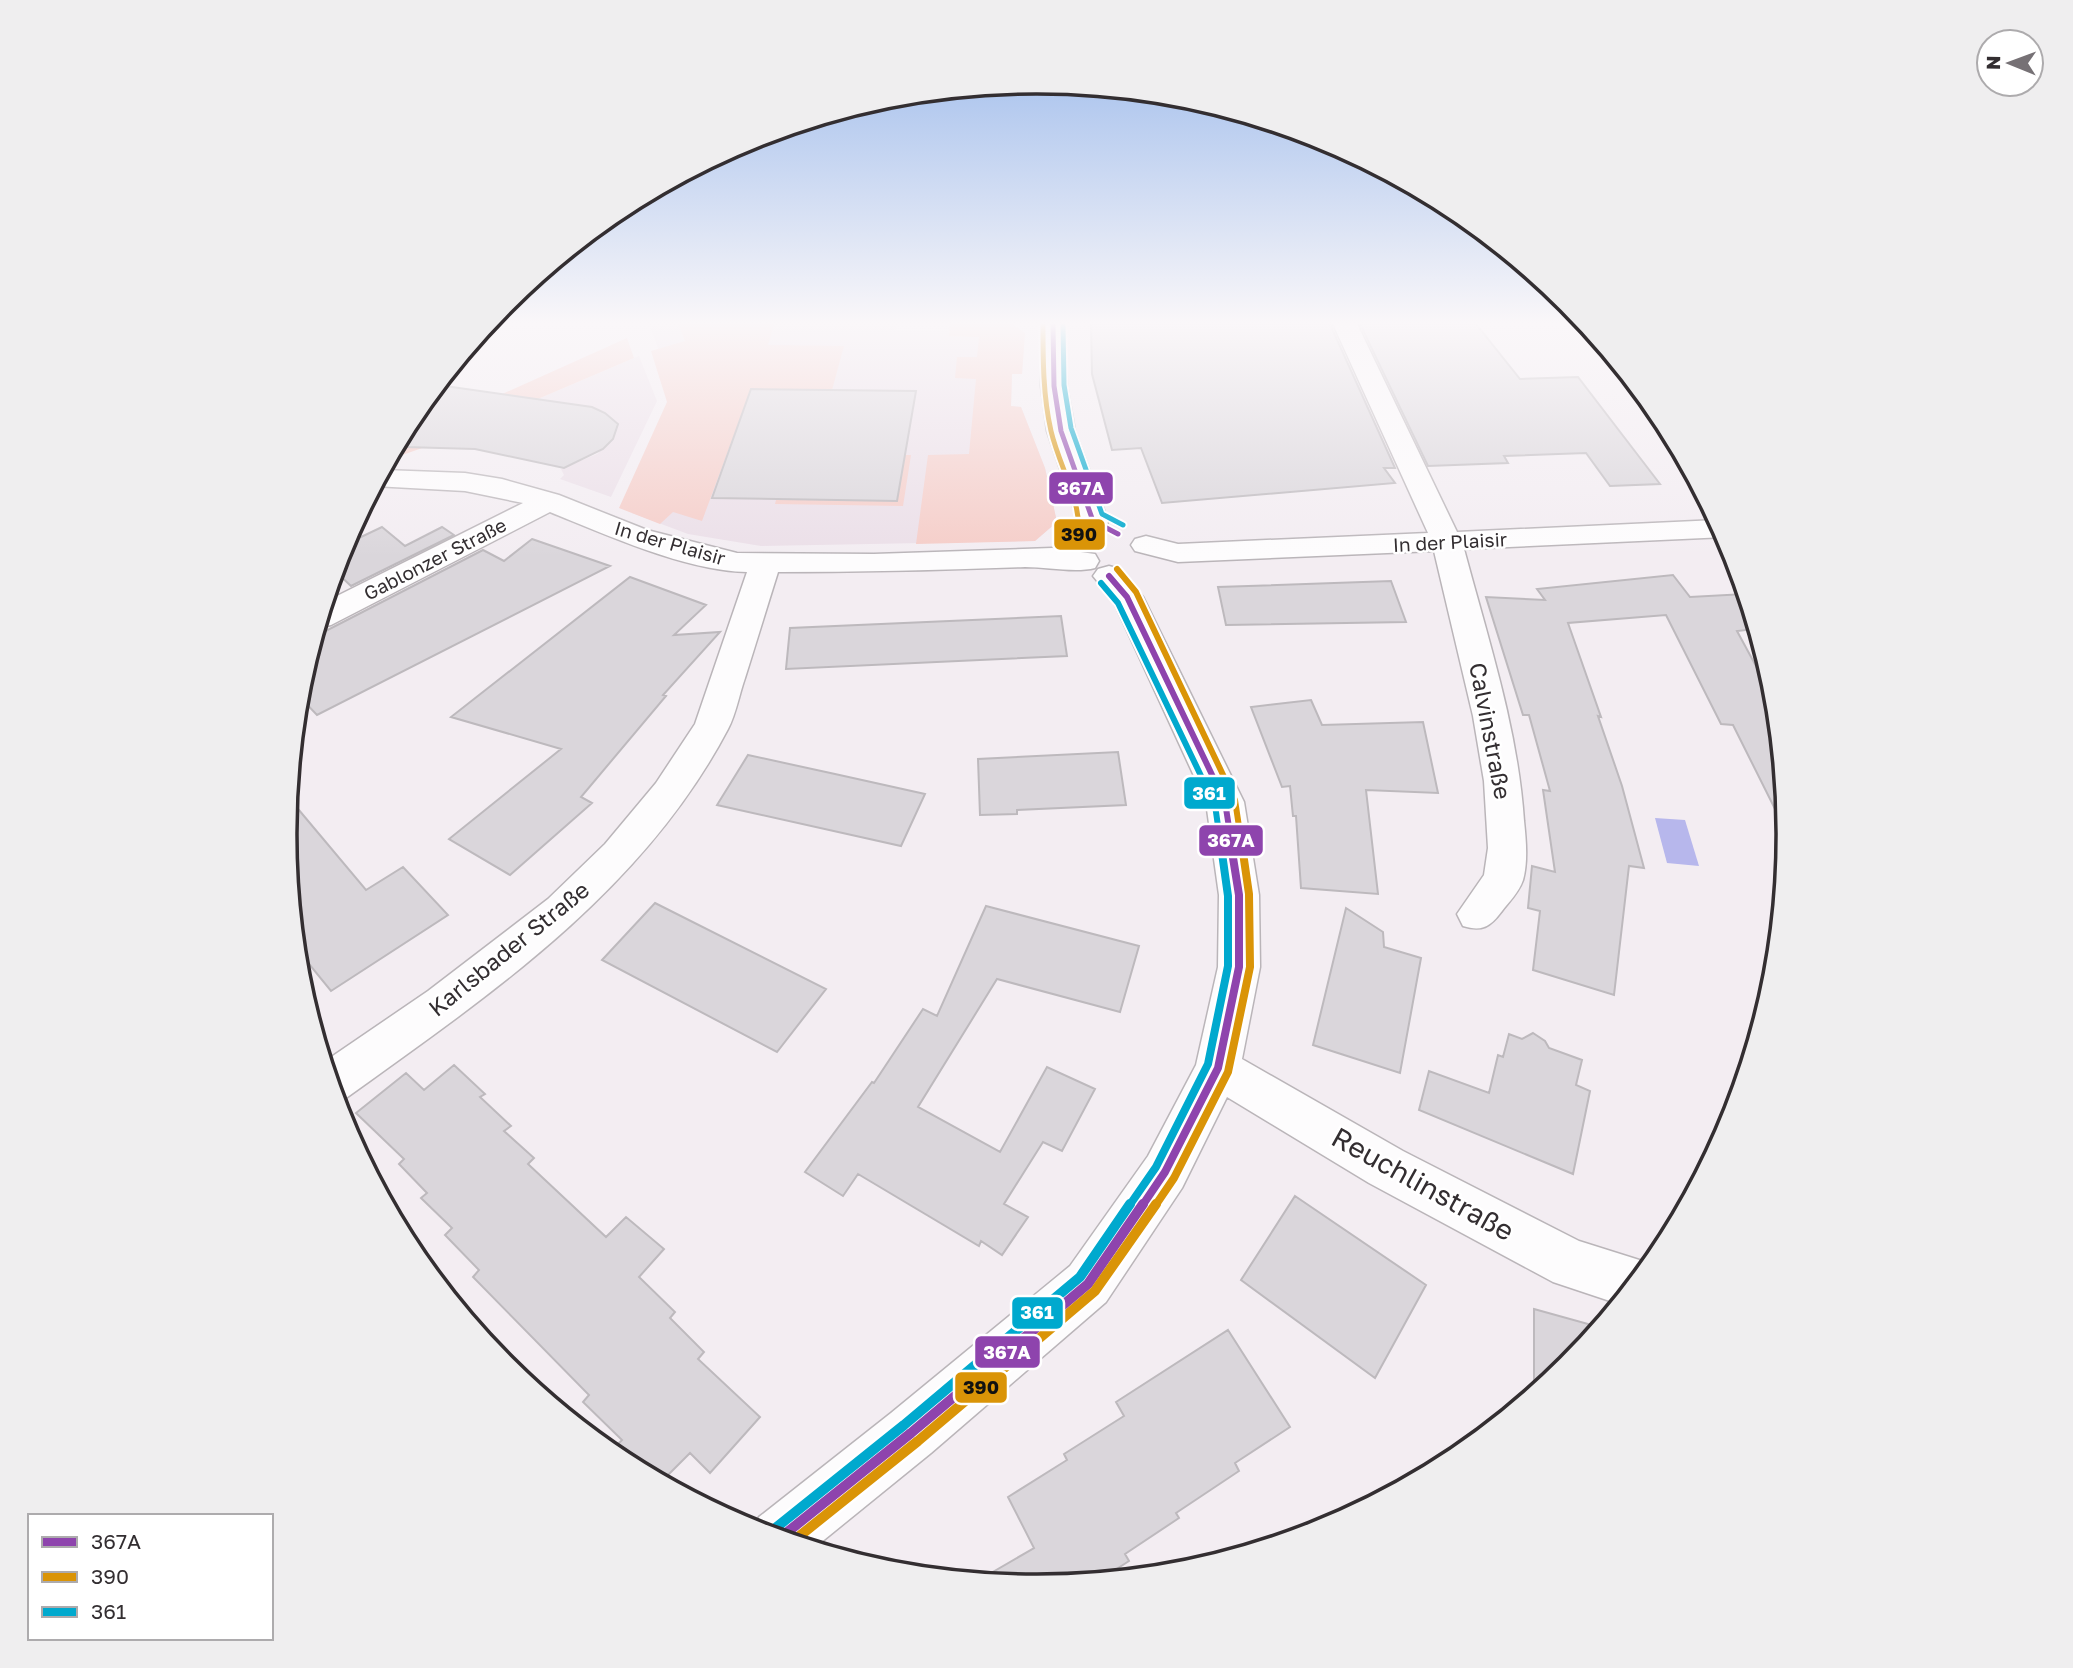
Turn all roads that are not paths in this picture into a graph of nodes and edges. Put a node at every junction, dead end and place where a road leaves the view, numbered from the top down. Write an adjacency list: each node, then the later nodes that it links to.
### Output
1 (1057, 402): 7 (street)
2 (1381, 402): 6 (street, Calvinstraße)
3 (388, 479): 4 (street, In der Plaisir)
4 (549, 501): 8 (street, In der Plaisir); 9 (street, Gablonzer Straße)
5 (1710, 530): 6 (street, In der Plaisir)
6 (1447, 542): 7 (street, In der Plaisir); 10 (street, Calvinstraße)
7 (1113, 556): 8 (street, In der Plaisir); 11 (street)
8 (765, 563): 12 (street, Karlsbader Straße)
9 (331, 612)
10 (1477, 914)
11 (1219, 1068): 13 (street, Reuchlinstraße); 14 (street)
12 (338, 1077)
13 (1626, 1280)
14 (789, 1530)

